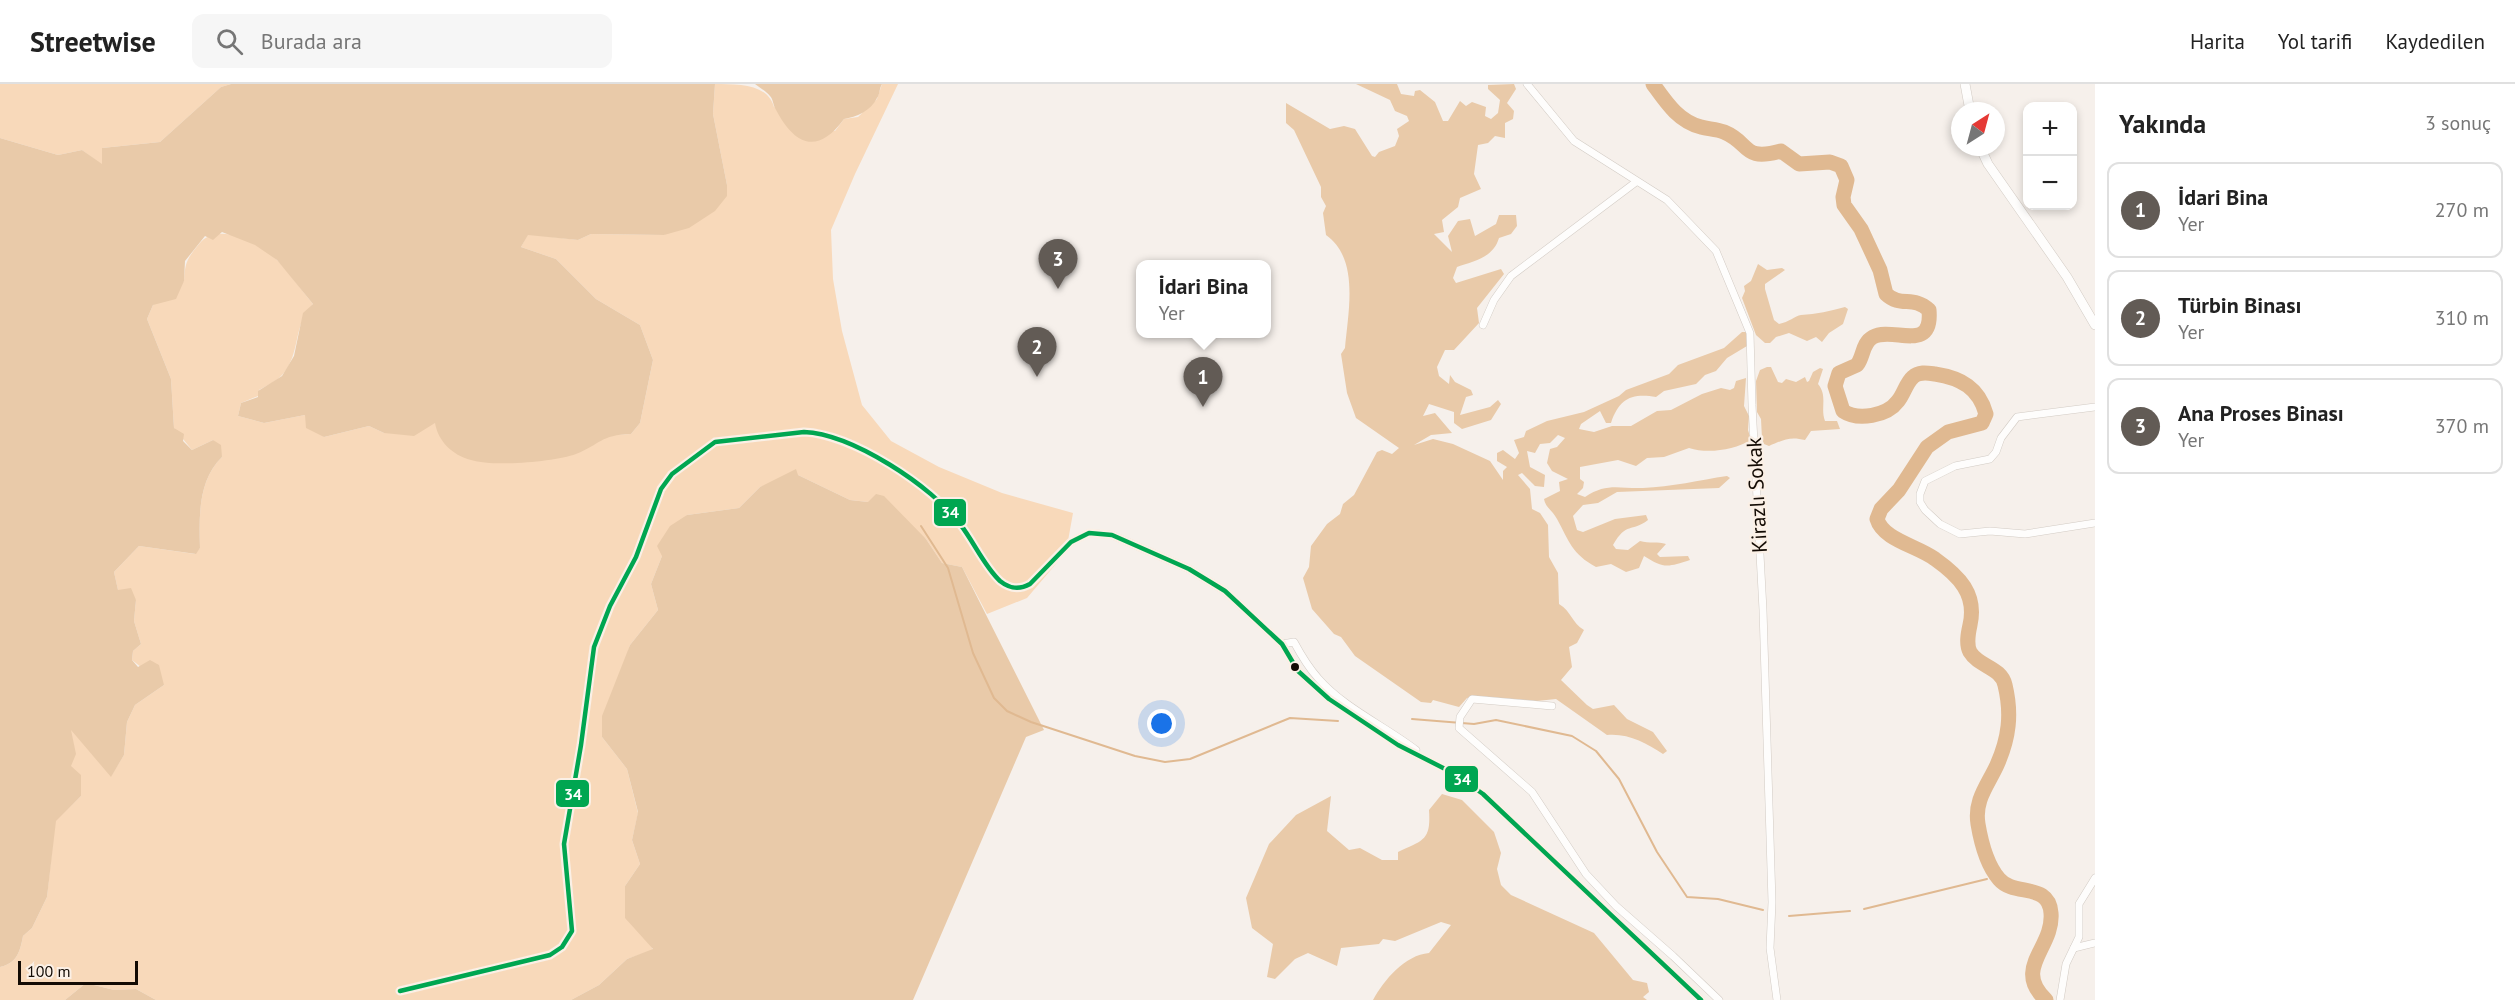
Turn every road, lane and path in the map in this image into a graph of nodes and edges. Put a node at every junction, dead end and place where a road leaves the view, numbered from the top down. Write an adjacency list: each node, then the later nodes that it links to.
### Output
1 (1527, 84): 5 (street, Kirazlı Sokak)
2 (1965, 84): 3 (street)
3 (1968, 102)
4 (1984, 156): 7 (street)
5 (1636, 182): 6 (street); 19 (street, Kirazlı Sokak)
6 (1483, 325)
7 (2095, 325)
8 (2095, 407): 9 (street)
9 (2095, 523)
10 (1282, 644): 12 (street); 12 (street); 16 (street)
11 (1552, 706): 18 (street)
12 (1427, 759): 17 (street)
13 (2095, 878): 15 (street)
14 (2095, 943): 15 (street)
15 (2074, 948): 20 (street)
16 (400, 991)
17 (1701, 1000)
18 (1719, 1000)
19 (1777, 1000)
20 (2060, 1000)

